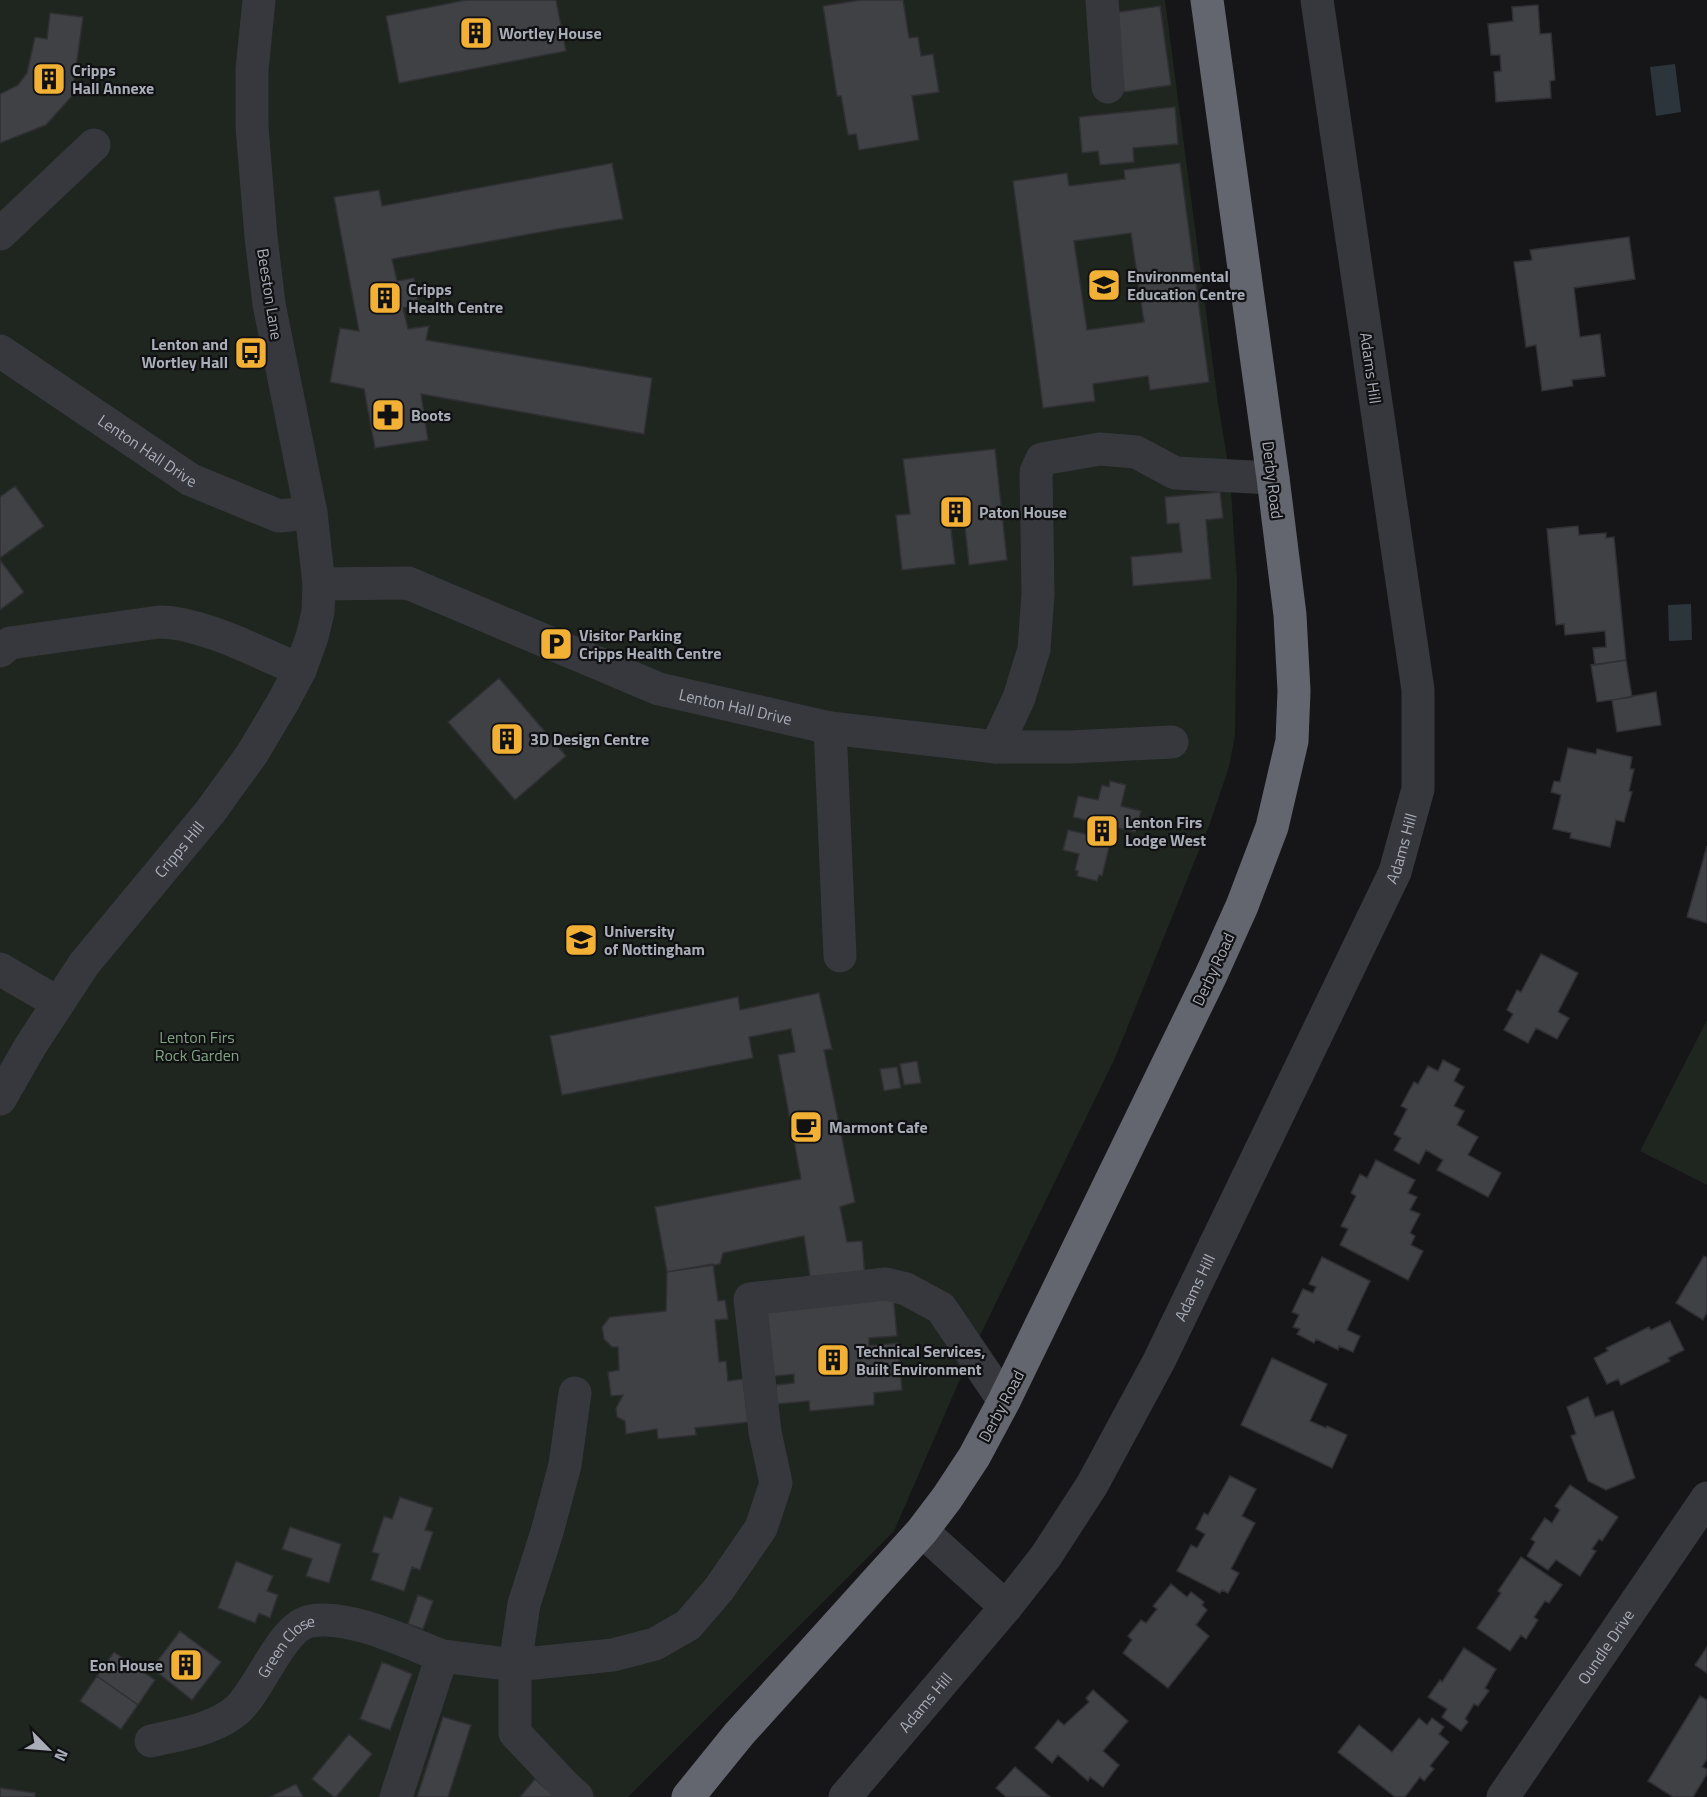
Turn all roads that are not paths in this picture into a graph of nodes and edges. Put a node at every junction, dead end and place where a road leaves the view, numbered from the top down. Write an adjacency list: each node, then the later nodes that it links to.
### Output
1 (259, 0): 10 (street, Beeston Lane)
2 (1102, 0): 5 (street)
3 (1207, 0): 9 (highway, Derby Road)
4 (1317, 0): 25 (street, Adams Hill)
5 (1108, 87)
6 (94, 145): 7 (street)
7 (0, 234)
8 (0, 351): 10 (street, Lenton Hall Drive)
9 (1273, 478): 16 (street); 22 (highway, Derby Road)
10 (311, 513): 11 (street, Beeston Lane)
11 (320, 584): 13 (street, Cripps Hill); 14 (street, Lenton Hall Drive)
12 (0, 651): 13 (street)
13 (300, 670): 19 (street, Cripps Hill)
14 (830, 728): 16 (street, Lenton Hall Drive); 17 (street)
15 (1172, 742): 16 (street, Lenton Hall Drive)
16 (996, 747)
17 (840, 956)
18 (0, 969): 19 (street)
19 (58, 1003): 20 (street, Cripps Hill)
20 (0, 1099)
21 (575, 1393): 27 (street)
22 (1005, 1401): 24 (highway, Derby Road); 27 (street, Green Close)
23 (1707, 1498): 33 (street, Oundle Drive)
24 (922, 1531): 25 (street); 31 (highway, Derby Road)
25 (1006, 1607): 32 (street, Adams Hill)
26 (442, 1656): 27 (street, Green Close); 28 (street, Green Close); 29 (street)
27 (515, 1665): 30 (street)
28 (152, 1741)
29 (396, 1797)
30 (577, 1797)
31 (688, 1797)
32 (846, 1797)
33 (1503, 1797)

